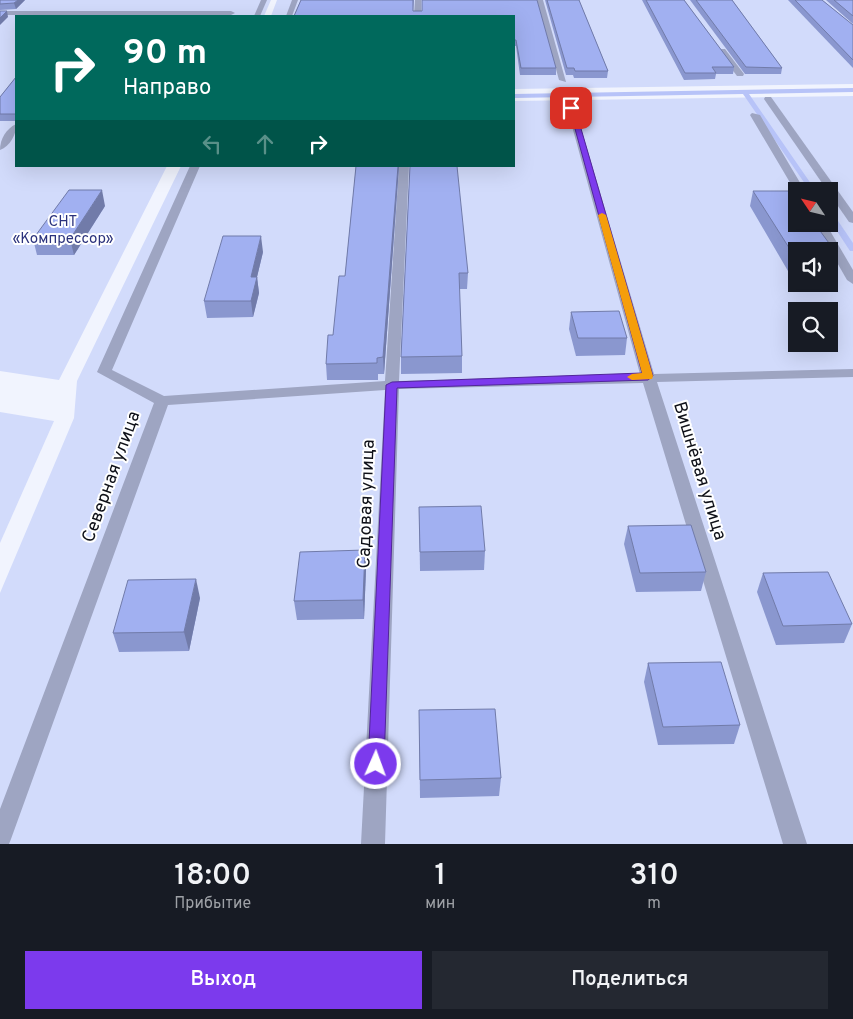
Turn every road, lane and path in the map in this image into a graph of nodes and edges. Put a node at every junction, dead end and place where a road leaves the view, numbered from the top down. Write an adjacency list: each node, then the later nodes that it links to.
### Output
1 (264, 0): 8 (street)
2 (295, 0): 9 (street)
3 (418, 0): 10 (street)
4 (540, 0): 13 (street)
5 (113, 12): 6 (street); 7 (street)
6 (0, 13)
7 (231, 13)
8 (257, 15)
9 (289, 15)
10 (418, 15)
11 (717, 45): 12 (street)
12 (740, 74)
13 (563, 80)
14 (768, 98): 22 (street)
15 (571, 108): 26 (street, Вишнёвая улица)
16 (755, 115): 21 (street)
17 (15, 129): 18 (street)
18 (0, 147)
19 (195, 167): 28 (street, Северная улица)
20 (404, 167): 27 (street, Садовая улица)
21 (795, 182)
22 (853, 220)
23 (825, 232): 24 (street)
24 (853, 280)
25 (853, 373): 26 (street)
26 (648, 376): 27 (street); 31 (street, Вишнёвая улица)
27 (392, 385): 28 (street); 30 (street, Садовая улица)
28 (162, 401): 29 (street, Северная улица)
29 (0, 839)
30 (373, 844)
31 (795, 844)

